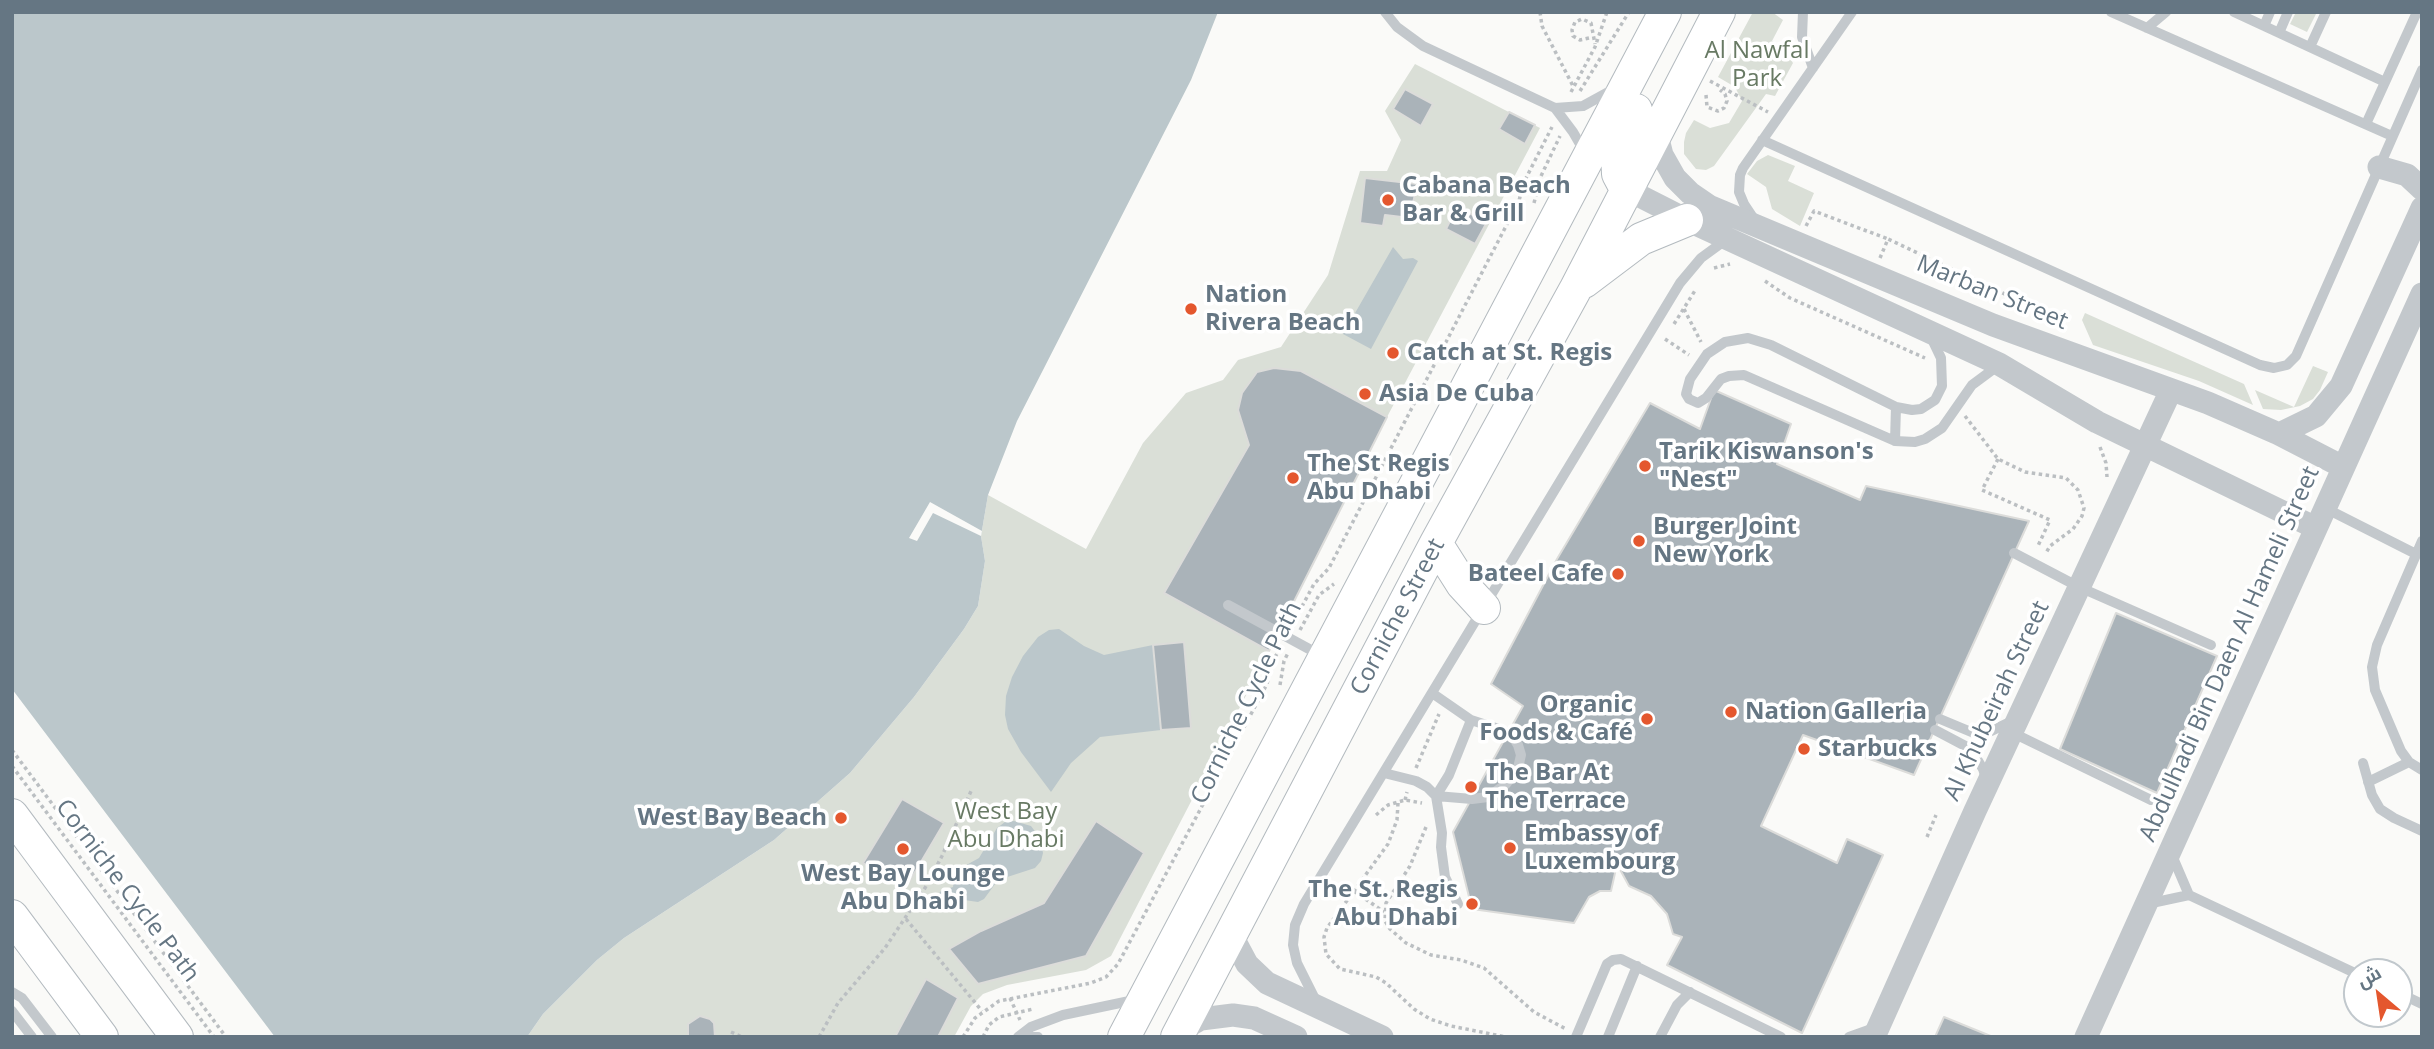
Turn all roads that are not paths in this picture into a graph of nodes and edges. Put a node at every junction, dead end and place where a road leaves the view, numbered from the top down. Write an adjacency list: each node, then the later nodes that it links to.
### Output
1 (1385, 12): 22 (lane)
2 (1665, 12): 20 (main road, Corniche Street)
3 (1687, 12): 29 (main road)
4 (1719, 12): 24 (main road, Corniche Street)
5 (1803, 12): 18 (lane)
6 (1852, 12): 18 (lane)
7 (2111, 12): 15 (lane)
8 (2166, 12): 15 (lane)
9 (2234, 12): 14 (lane)
10 (2270, 12): 14 (lane)
11 (2288, 12): 16 (lane)
12 (2326, 12): 17 (lane)
13 (2417, 12): 21 (lane)
14 (2264, 26): 16 (lane)
15 (2147, 28): 23 (lane)
16 (2279, 33): 17 (lane)
17 (2310, 47): 21 (lane)
18 (1813, 68): 26 (lane)
19 (2422, 70): 25 (lane)
20 (1630, 78): 22 (lane); 27 (main road, Corniche Street)
21 (2385, 82): 23 (lane)
22 (1558, 110): 27 (lane)
23 (2366, 124): 25 (lane)
24 (1656, 131): 29 (main road, Corniche Street); 33 (street, Marban Street)
25 (2392, 136): 28 (lane)
26 (1762, 140): 28 (lane); 33 (lane)
27 (1587, 159): 54 (main road, Corniche Street)
28 (2379, 167): 30 (street)
29 (1626, 189): 32 (street); 35 (main road, Corniche Street)
30 (2422, 189)
31 (2422, 208): 41 (street, Abdulhadi Bin Daen Al Hameli Street)
32 (1687, 220): 34 (street); 35 (main road)
33 (1762, 229): 39 (street, Marban Street)
34 (1727, 239): 37 (street); 52 (lane)
35 (1575, 290): 47 (main road, Corniche Street)
36 (2422, 294): 44 (street, Abdulhadi Bin Daen Al Hameli Street)
37 (1928, 332): 38 (street); 40 (lane)
38 (1999, 365): 42 (lane); 43 (street)
39 (2171, 390): 41 (street, Marban Street); 43 (street, Al Khubeirah Street)
40 (1896, 407): 42 (lane); 42 (lane)
41 (2279, 434): 44 (street, Marban Street)
42 (1895, 441)
43 (2144, 446): 45 (street); 50 (street, Al Khubeirah Street)
44 (2343, 467): 45 (street, Abdulhadi Bin Daen Al Hameli Street)
45 (2320, 518): 49 (lane); 70 (street, Abdulhadi Bin Daen Al Hameli Street)
46 (2422, 541): 49 (lane)
47 (1436, 544): 52 (main road); 75 (main road, Corniche Street)
48 (2014, 553): 50 (lane)
49 (2416, 554): 60 (lane)
50 (2079, 587): 53 (lane); 58 (street, Al Khubeirah Street)
51 (1228, 605): 54 (lane)
52 (1483, 608): 55 (lane)
53 (2211, 645)
54 (1324, 658): 80 (main road, Corniche Street)
55 (1432, 693): 57 (lane); 63 (lane)
56 (1940, 719): 58 (lane)
57 (1471, 720): 66 (lane); 66 (lane)
58 (2015, 725): 65 (street, Al Khubeirah Street); 67 (lane)
59 (1935, 730): 65 (lane)
60 (2409, 762): 62 (lane); 64 (lane)
61 (2363, 763): 64 (lane)
62 (2422, 770)
63 (1384, 773): 66 (lane); 81 (lane)
64 (2368, 782): 69 (lane)
65 (1988, 784): 83 (street, Al Khubeirah Street)
66 (1436, 796): 72 (lane)
67 (2151, 800)
68 (12, 815): 90 (main road)
69 (2422, 831)
70 (2170, 851): 71 (lane); 73 (street, Abdulhadi Bin Daen Al Hameli Street)
71 (2189, 895): 73 (lane); 77 (lane)
72 (1458, 904)
73 (2146, 904): 99 (street, Abdulhadi Bin Daen Al Hameli Street)
74 (12, 916): 89 (main road)
75 (1231, 934): 81 (street); 84 (main road, Corniche Street)
76 (1637, 966): 79 (lane); 86 (lane); 95 (lane)
77 (2343, 967)
78 (12, 992): 88 (lane)
79 (1689, 992): 96 (lane); 97 (lane)
80 (1145, 998): 85 (lane); 92 (main road, Corniche Street)
81 (1320, 1009): 94 (street)
82 (12, 1011): 87 (lane)
83 (1877, 1031): 98 (lane)
84 (1179, 1033): 93 (street)
85 (1021, 1035): 91 (lane)
86 (1580, 1035)
87 (32, 1037)
88 (52, 1037)
89 (102, 1037)
90 (177, 1037)
91 (1038, 1037)
92 (1124, 1037)
93 (1296, 1037)
94 (1382, 1037)
95 (1608, 1037)
96 (1660, 1037)
97 (1781, 1037)
98 (1849, 1037)
99 (2085, 1037)

